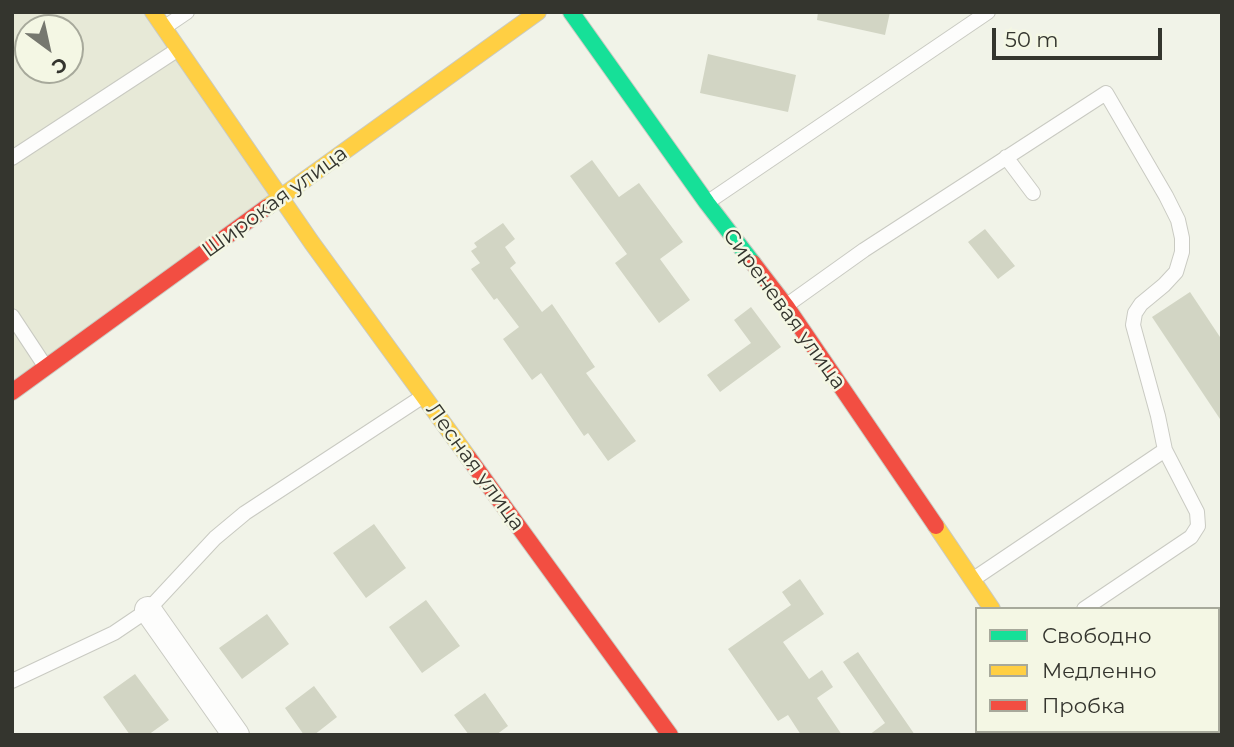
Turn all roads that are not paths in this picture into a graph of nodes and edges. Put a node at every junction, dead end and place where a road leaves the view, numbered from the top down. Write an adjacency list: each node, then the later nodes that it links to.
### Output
1 (153, 12): 6 (street, Лесная улица)
2 (187, 12): 6 (lane)
3 (538, 12): 11 (street, Широкая улица)
4 (570, 12): 12 (street, Сиреневая улица)
5 (988, 12): 12 (lane)
6 (164, 28): 7 (street, Лесная улица)
7 (178, 49): 9 (lane); 11 (street, Лесная улица)
8 (1006, 157): 10 (lane); 13 (lane); 18 (lane)
9 (12, 158)
10 (1033, 193)
11 (280, 198): 15 (street, Широкая улица); 17 (street, Лесная улица)
12 (707, 203): 13 (street, Сиреневая улица)
13 (786, 306): 19 (street, Сиреневая улица)
14 (12, 316): 15 (lane)
15 (46, 367): 16 (street, Широкая улица)
16 (12, 392)
17 (424, 397): 22 (lane); 25 (street, Лесная улица)
18 (1165, 450): 19 (lane); 21 (lane)
19 (971, 580): 20 (street, Сиреневая улица)
20 (991, 607)
21 (1087, 607)
22 (148, 610): 23 (lane); 24 (street)
23 (12, 681)
24 (236, 735)
25 (670, 735)

